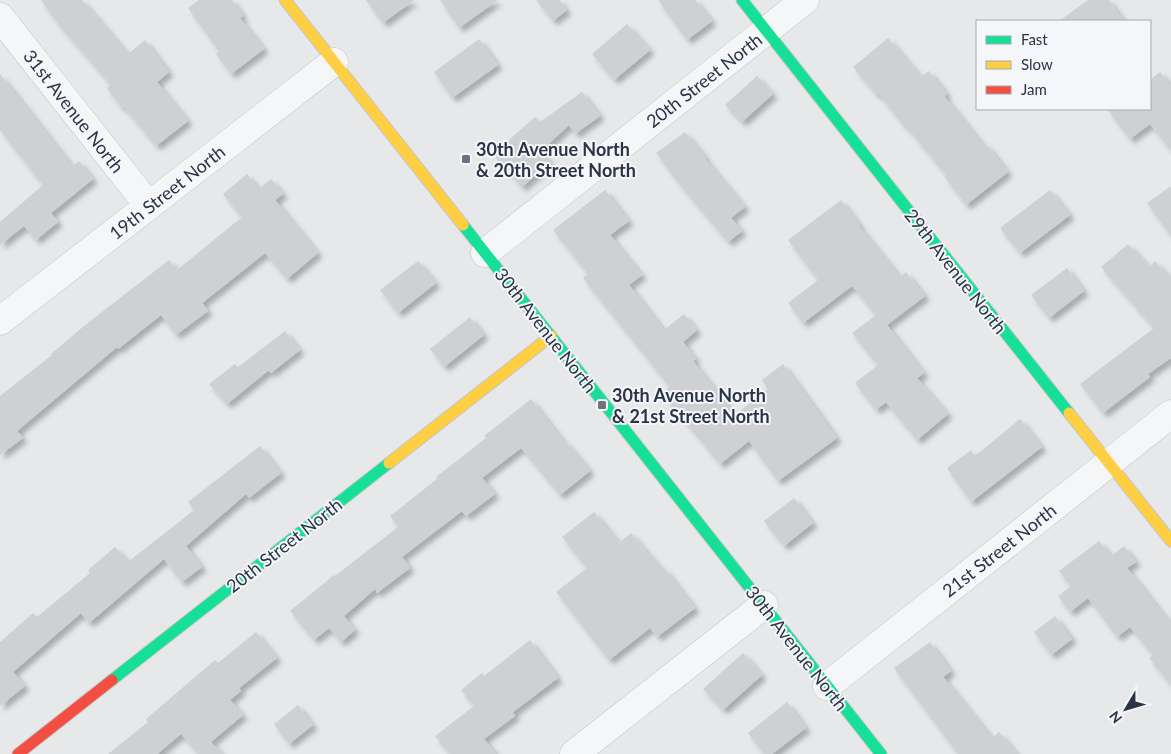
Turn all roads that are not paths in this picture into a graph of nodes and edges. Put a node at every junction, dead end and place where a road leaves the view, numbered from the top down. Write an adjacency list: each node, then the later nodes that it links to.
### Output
1 (285, 0): 6 (street, 30th Avenue North)
2 (742, 0): 5 (street, 29th Avenue North)
3 (805, 0): 5 (street, 20th Street North)
4 (0, 17): 7 (street, 31st Avenue North)
5 (766, 30): 8 (street, 20th Street North); 12 (street, 29th Avenue North)
6 (334, 62): 7 (street, 19th Street North); 8 (street, 30th Avenue North)
7 (149, 206): 9 (street, 19th Street North)
8 (485, 253): 10 (street, 30th Avenue North)
9 (0, 321)
10 (550, 336): 14 (street, 30th Avenue North); 16 (street, 20th Street North)
11 (1171, 414): 12 (street, 21st Street North)
12 (1109, 464): 13 (street, 29th Avenue North); 15 (street, 21st Street North)
13 (1171, 541)
14 (764, 605): 15 (street, 30th Avenue North); 17 (street)
15 (827, 686): 18 (street, 30th Avenue North)
16 (18, 754)
17 (574, 754)
18 (881, 754)

